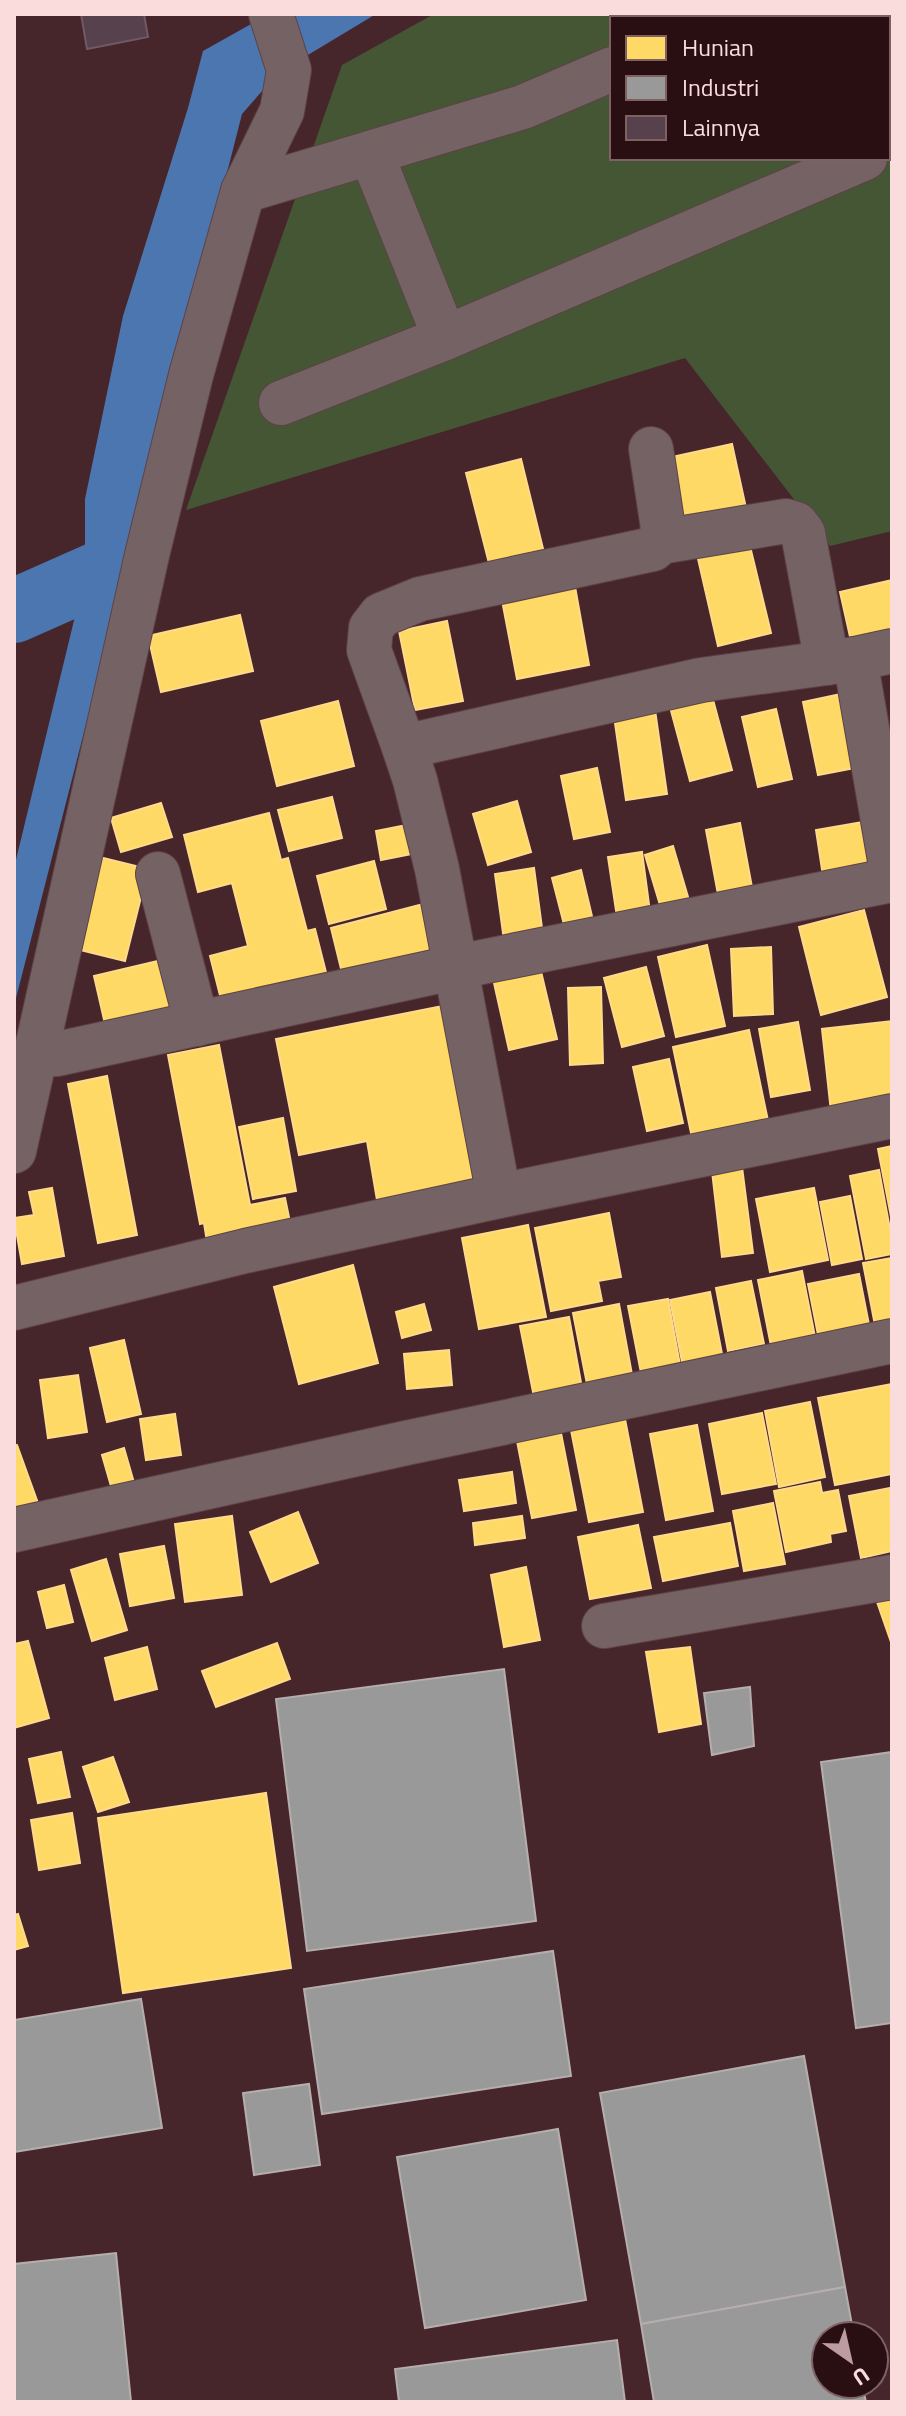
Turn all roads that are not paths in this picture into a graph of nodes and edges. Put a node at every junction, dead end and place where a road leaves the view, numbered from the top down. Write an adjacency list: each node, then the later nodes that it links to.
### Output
1 (271, 14): 5 (street)
2 (610, 70): 3 (street)
3 (371, 153): 5 (street); 6 (street)
4 (860, 160): 6 (street)
5 (243, 191): 17 (street)
6 (445, 338): 7 (street)
7 (281, 403)
8 (651, 449): 9 (street)
9 (660, 542): 10 (street); 11 (street)
10 (858, 658): 11 (street); 12 (street)
11 (404, 747): 15 (street)
12 (892, 872)
13 (158, 874): 16 (street)
14 (892, 880): 15 (street)
15 (457, 967): 16 (street); 20 (street)
16 (197, 1024): 17 (street)
17 (35, 1055): 19 (street)
18 (892, 1116): 20 (street)
19 (14, 1151)
20 (499, 1196): 21 (street)
21 (14, 1308)
22 (892, 1341): 23 (street)
23 (14, 1530)
24 (892, 1577): 25 (street)
25 (604, 1626)

